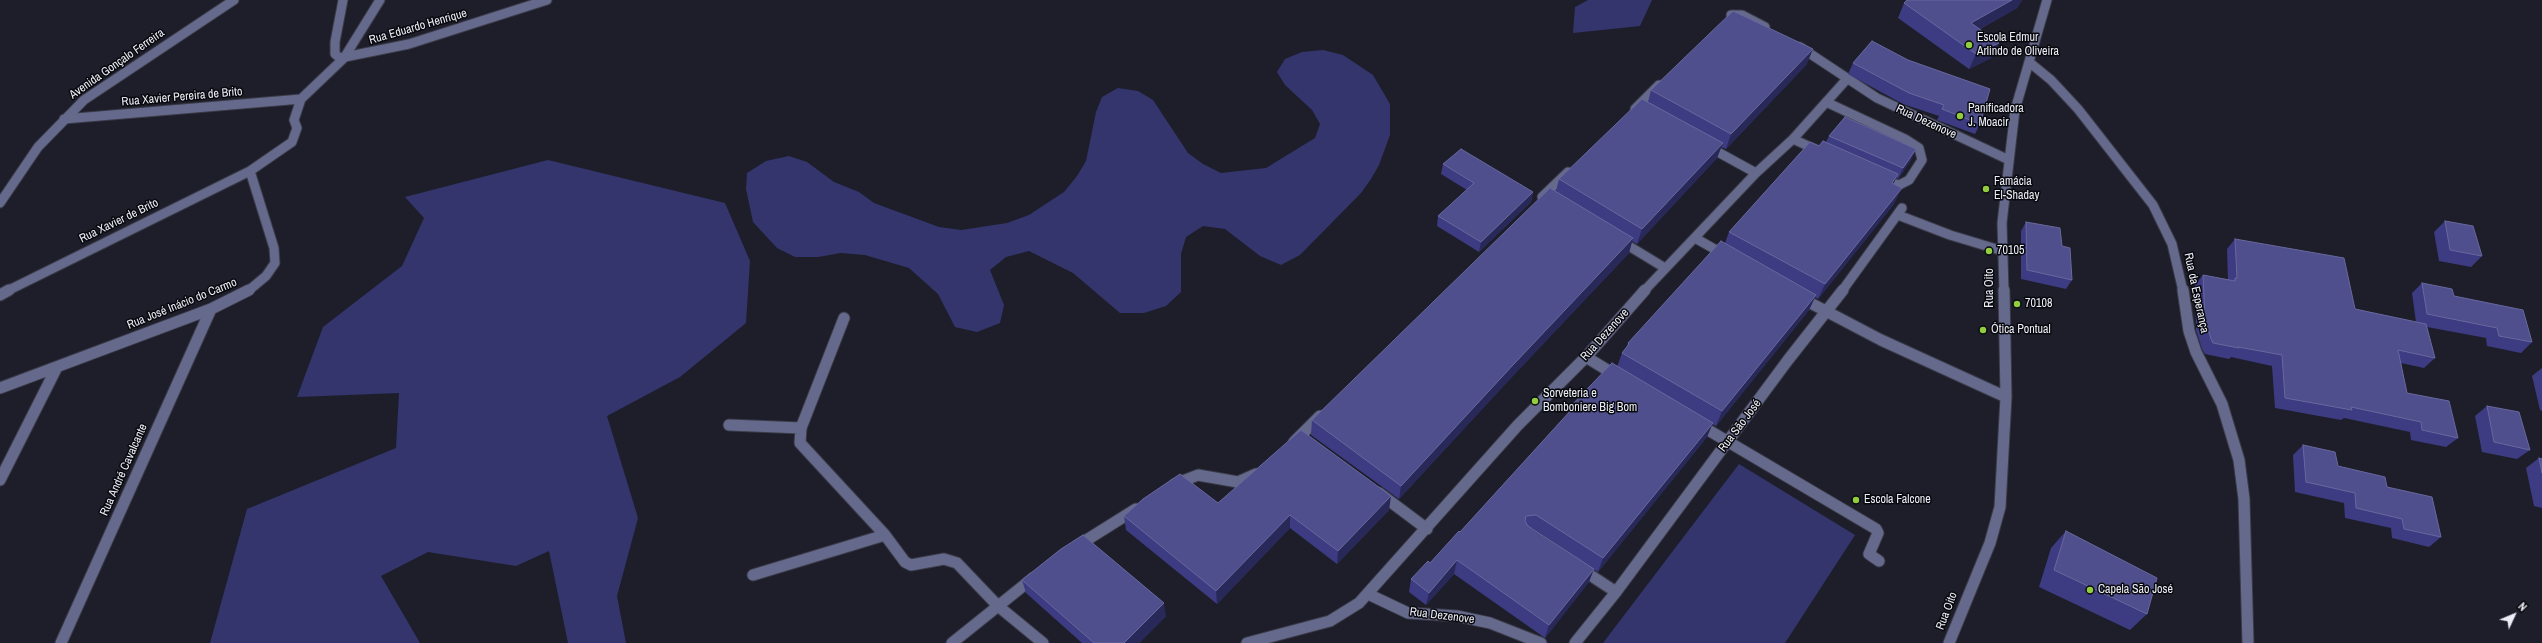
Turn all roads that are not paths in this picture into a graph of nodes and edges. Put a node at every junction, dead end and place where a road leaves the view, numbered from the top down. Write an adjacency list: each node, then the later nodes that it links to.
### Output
1 (234, 0): 16 (street, Avenida Gonçalo Ferreira)
2 (343, 0): 9 (street)
3 (380, 0): 9 (street)
4 (547, 0): 9 (street, Rua Eduardo Henrique)
5 (2047, 0): 10 (street, Rua Oito)
6 (1722, 23): 7 (street)
7 (1774, 32)
8 (1793, 43): 12 (street, Rua Dezenove)
9 (342, 58): 13 (street)
10 (2029, 62): 20 (street, Rua Oito); 70 (street, Rua da Esperança)
11 (1665, 79): 15 (street)
12 (1846, 80): 14 (street, Rua Dezenove); 20 (street, Rua Dezenove)
13 (301, 99): 16 (street, Rua Xavier Pereira de Brito); 22 (street, Rua Xavier de Brito)
14 (1826, 102): 17 (street, Rua Dezenove); 24 (street)
15 (1626, 118)
16 (64, 119): 25 (street, Avenida Gonçalo Ferreira)
17 (1793, 139): 19 (street); 23 (street, Rua Dezenove)
18 (1696, 140): 23 (street)
19 (1829, 156)
20 (2009, 160): 29 (street, Rua Oito)
21 (1574, 167): 26 (street)
22 (250, 172): 33 (street, Rua Xavier de Brito); 34 (street, Rua José Inácio do Carmo)
23 (1756, 173): 28 (street, Rua Dezenove)
24 (1872, 176)
25 (0, 203)
26 (1533, 206)
27 (1612, 236): 31 (street)
28 (1695, 238): 30 (street); 31 (street, Rua Dezenove)
29 (2003, 251): 35 (street, Rua São José); 41 (street, Rua Oito)
30 (1736, 262)
31 (1665, 268): 37 (street, Rua Dezenove)
32 (1792, 293): 35 (street)
33 (0, 295)
34 (211, 309): 38 (street, Rua José Inácio do Carmo); 63 (street, Rua André Cavalcante)
35 (1827, 312): 41 (street); 46 (street, Rua São José)
36 (844, 318): 45 (street)
37 (1586, 357): 39 (street); 53 (street, Rua Dezenove)
38 (57, 367): 40 (street, Rua José Inácio do Carmo); 49 (street)
39 (1624, 380)
40 (0, 388)
41 (2006, 397): 69 (street, Rua Oito)
42 (1329, 408): 47 (street)
43 (1686, 416): 46 (street)
44 (729, 425): 45 (street)
45 (801, 428): 54 (street)
46 (1728, 442): 56 (street); 60 (street, Rua São José)
47 (1283, 452)
48 (1267, 467): 51 (street)
49 (0, 480)
50 (1370, 487): 53 (street)
51 (1168, 489)
52 (1142, 505): 55 (street)
53 (1427, 529): 61 (street, Rua Dezenove)
54 (885, 535): 59 (street); 62 (street)
55 (1066, 553)
56 (1879, 561)
57 (1572, 563): 60 (street)
58 (1041, 572): 62 (street)
59 (753, 575)
60 (1616, 592): 68 (street, Rua São José)
61 (1368, 594): 66 (street, Rua Dezenove); 67 (street, Rua Dezenove)
62 (998, 606): 64 (street); 65 (street)
63 (61, 643)
64 (952, 643)
65 (1043, 643)
66 (1247, 643)
67 (1541, 643)
68 (1575, 643)
69 (1948, 643)
70 (2248, 643)

